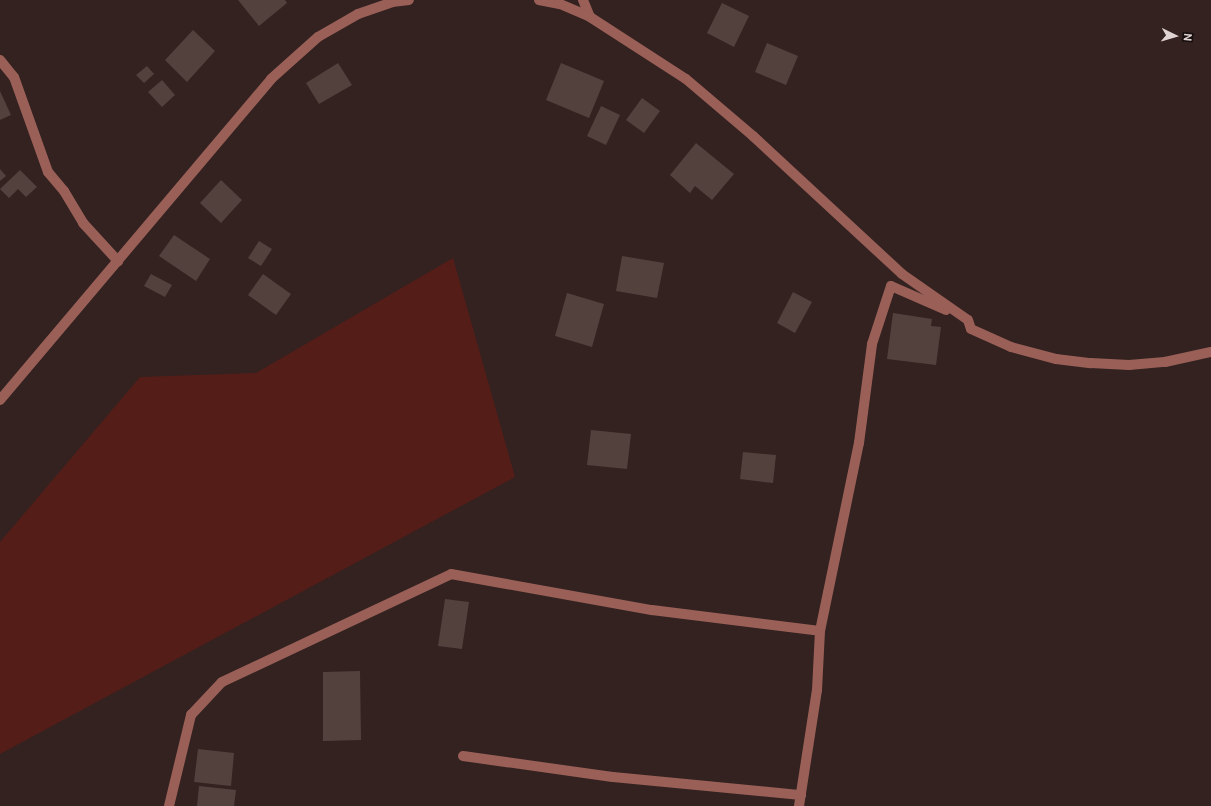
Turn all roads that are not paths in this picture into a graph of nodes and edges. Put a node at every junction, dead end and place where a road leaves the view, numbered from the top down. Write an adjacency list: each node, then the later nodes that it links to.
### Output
1 (409, 0): 6 (street)
2 (539, 0): 4 (street)
3 (583, 0): 4 (street)
4 (590, 17): 7 (street)
5 (0, 60): 6 (street)
6 (118, 261): 9 (street)
7 (968, 320): 8 (street); 10 (street)
8 (1211, 352)
9 (0, 400)
10 (820, 631): 12 (street); 13 (street)
11 (463, 756): 12 (street)
12 (801, 795): 14 (street)
13 (169, 806)
14 (799, 806)

